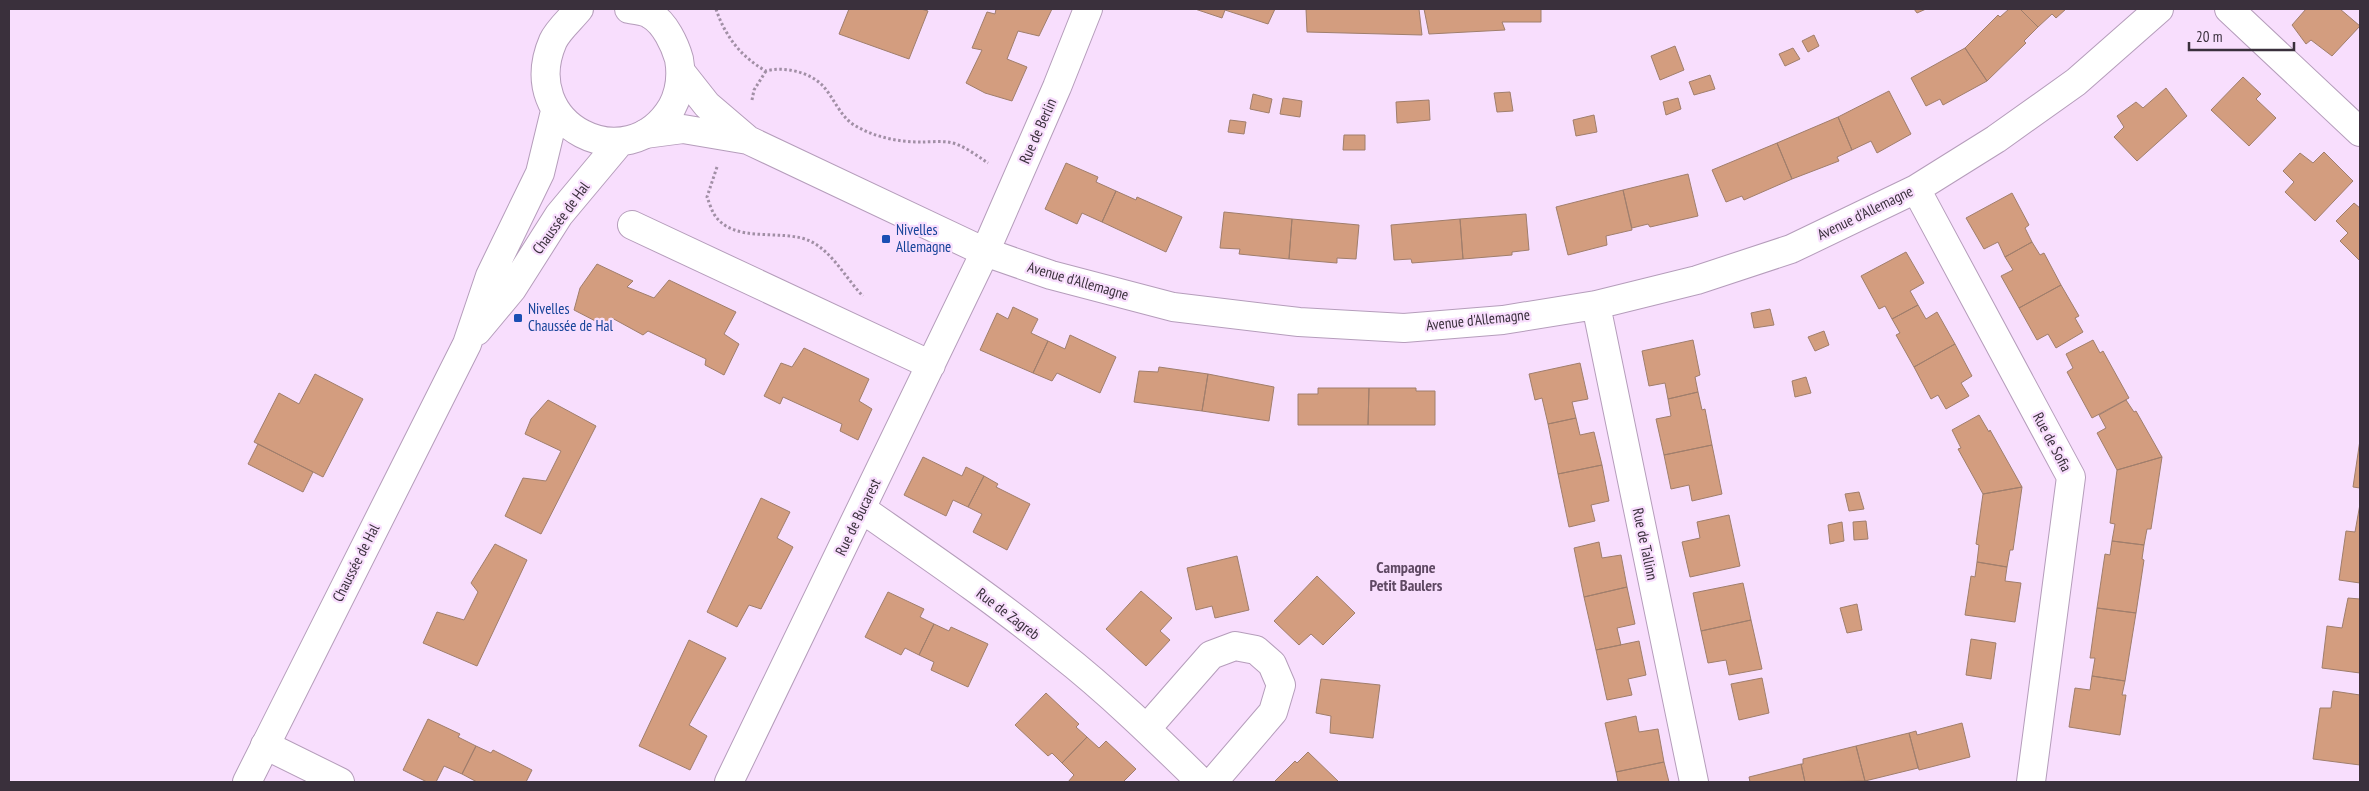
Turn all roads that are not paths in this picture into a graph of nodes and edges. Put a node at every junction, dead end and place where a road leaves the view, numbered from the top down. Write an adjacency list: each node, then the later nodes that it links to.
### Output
1 (1088, 9): 13 (street, Rue de Berlin)
2 (2229, 9): 8 (street)
3 (644, 11): 6 (street, Chaussée de Hal)
4 (2153, 11): 11 (street, Avenue d'Allemagne)
5 (580, 13): 7 (street)
6 (681, 72): 9 (street, Chaussée de Hal); 10 (street, Avenue d'Allemagne)
7 (555, 111): 9 (street); 15 (street, Chaussée de Hal)
8 (2360, 132)
9 (632, 138): 10 (street, Avenue d'Allemagne); 15 (street, Chaussée de Hal)
10 (748, 140): 13 (street, Avenue d'Allemagne)
11 (1916, 189): 14 (street, Avenue d'Allemagne); 26 (street, Rue de Sofia)
12 (632, 225): 16 (street)
13 (985, 252): 14 (street, Avenue d'Allemagne); 16 (street, Rue de Bucarest)
14 (1596, 305): 25 (street, Rue de Tallinn)
15 (467, 344): 19 (street, Chaussée de Hal)
16 (931, 365): 17 (street, Rue de Bucarest)
17 (862, 509): 18 (street, Rue de Zagreb); 22 (street, Rue de Bucarest)
18 (1146, 728): 23 (street, Rue de Zagreb); 24 (street)
19 (265, 745): 20 (street, Chaussée de Hal); 21 (street)
20 (247, 782)
21 (340, 782)
22 (729, 782)
23 (1201, 782)
24 (1213, 782)
25 (1694, 782)
26 (2030, 782)

